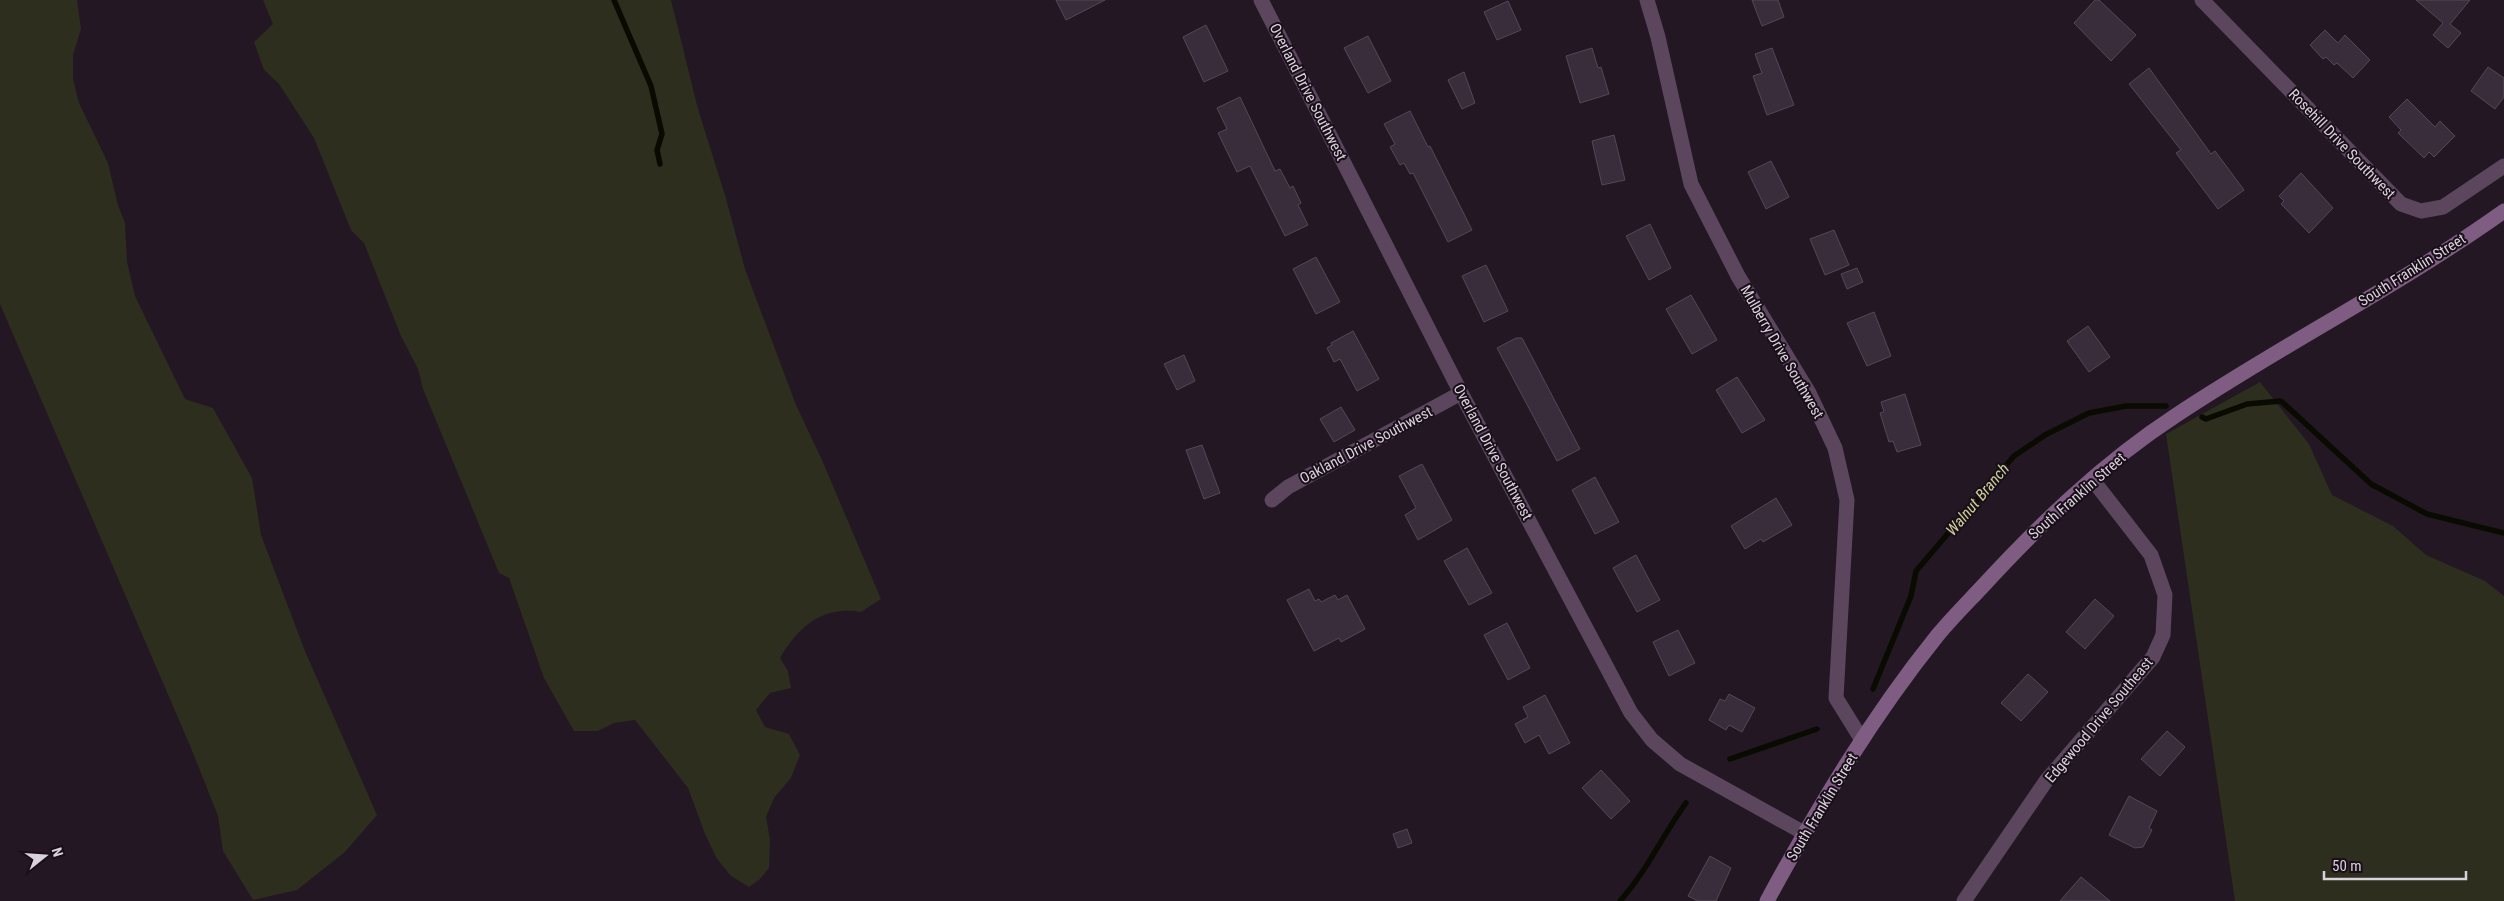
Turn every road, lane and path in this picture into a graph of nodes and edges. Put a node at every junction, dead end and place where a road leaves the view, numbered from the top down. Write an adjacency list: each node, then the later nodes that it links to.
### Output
1 (1261, 0): 6 (street, Overland Drive Southwest)
2 (1647, 0): 9 (street, Mulberry Drive Southwest)
3 (2202, 0): 4 (street, Rosehill Drive Southwest)
4 (2504, 166)
5 (2504, 211): 7 (main road, South Franklin Street)
6 (1461, 393): 8 (street, Oakland Drive Southwest); 10 (street, Overland Drive Southwest)
7 (2092, 479): 9 (main road, South Franklin Street); 12 (street, Edgewood Drive Southeast)
8 (1272, 500)
9 (1862, 740): 10 (main road, South Franklin Street)
10 (1804, 833): 11 (main road, South Franklin Street)
11 (1767, 901)
12 (1964, 901)

